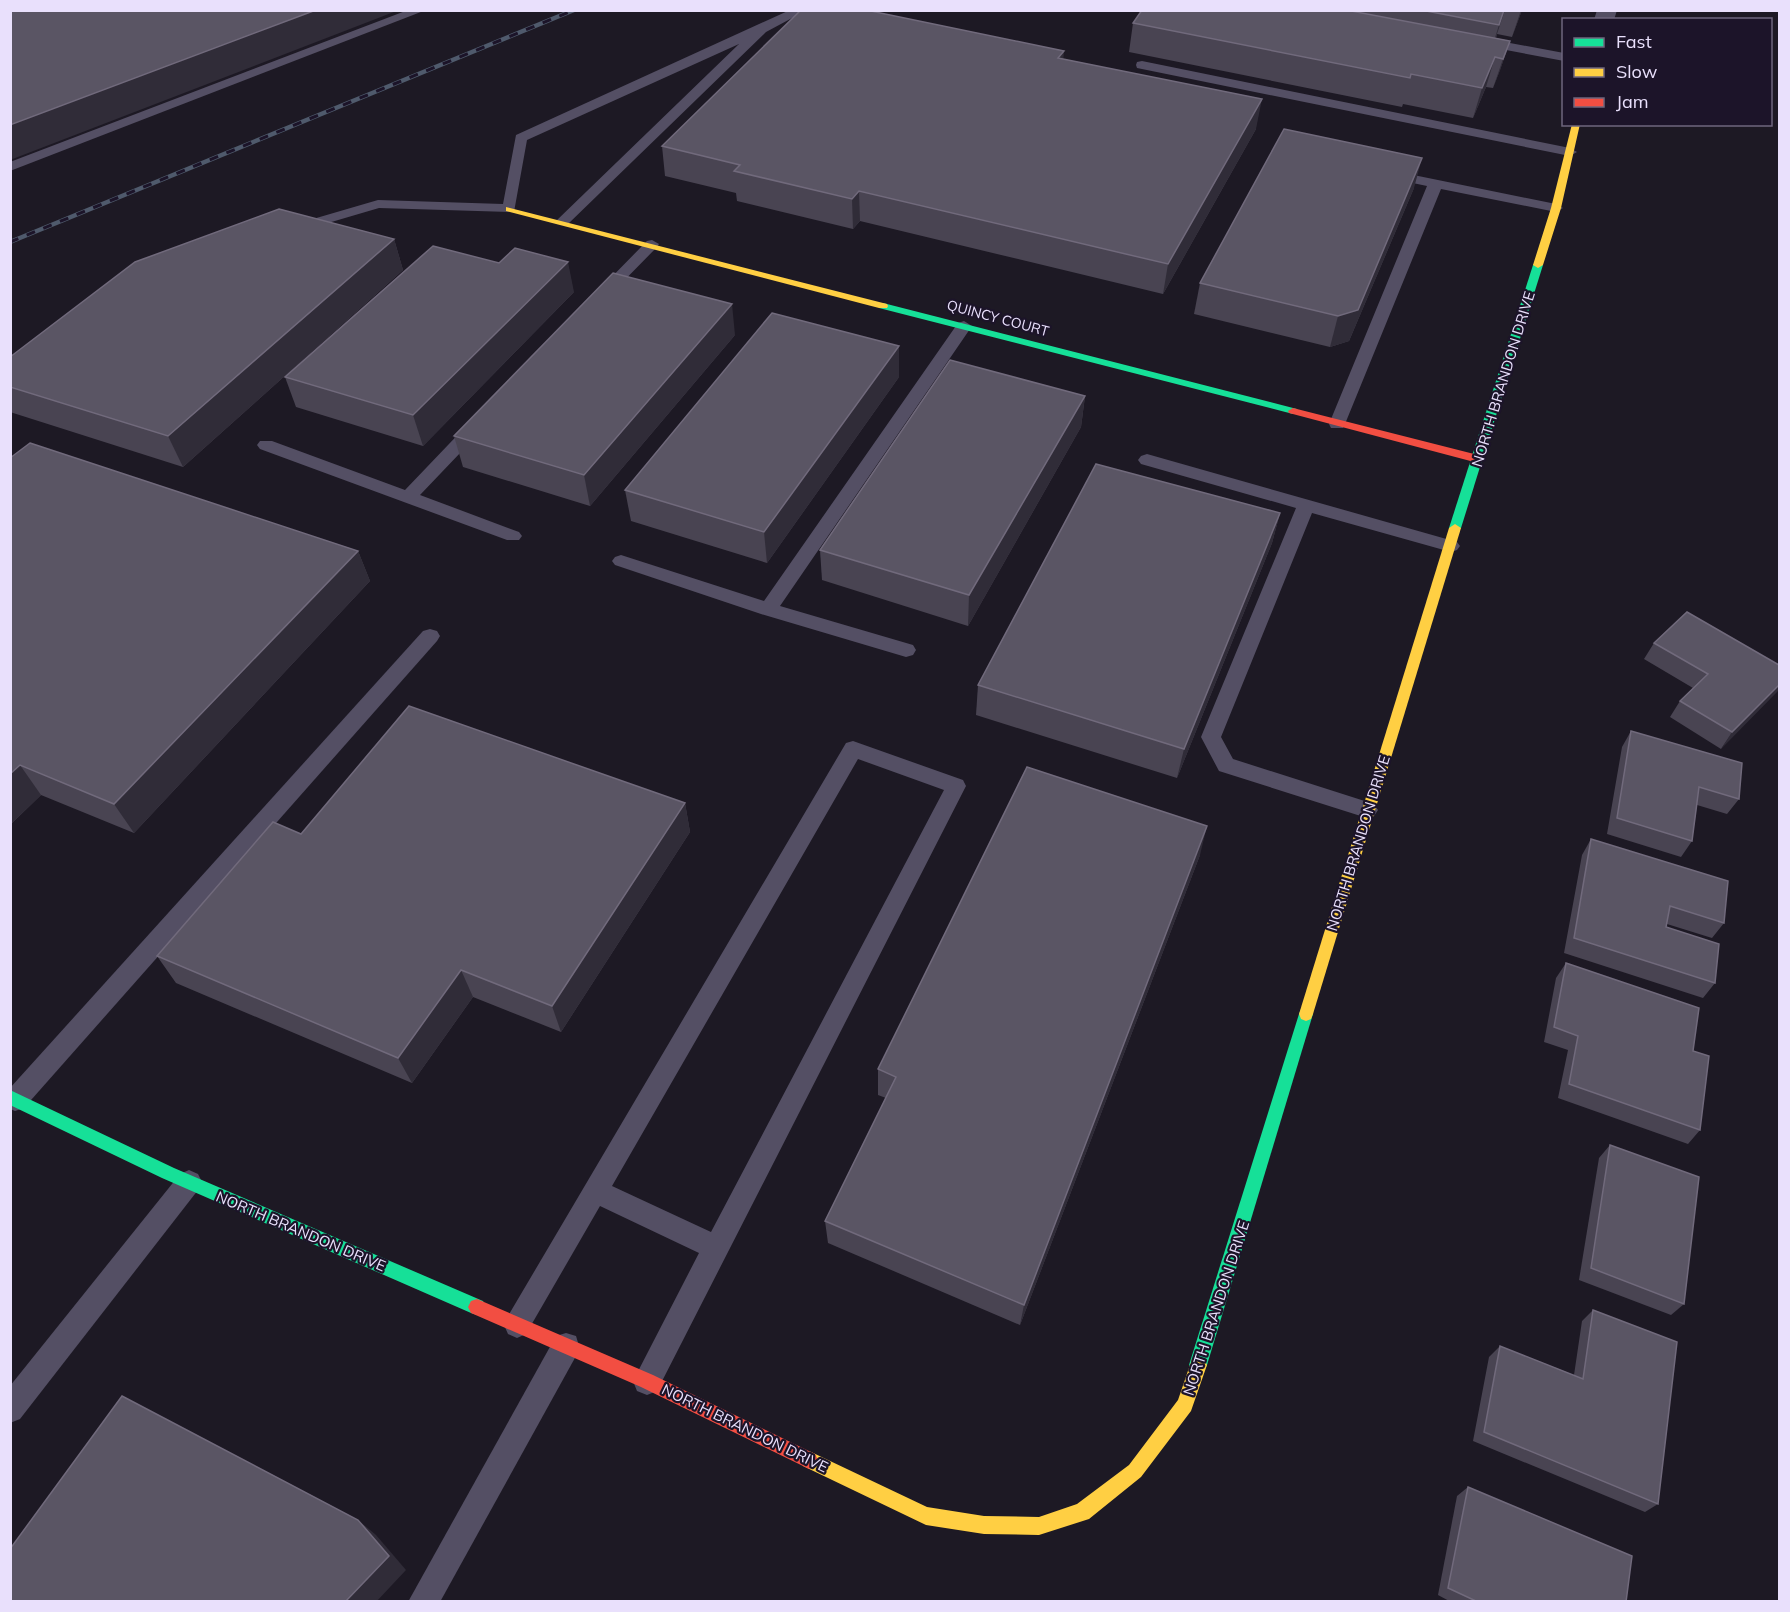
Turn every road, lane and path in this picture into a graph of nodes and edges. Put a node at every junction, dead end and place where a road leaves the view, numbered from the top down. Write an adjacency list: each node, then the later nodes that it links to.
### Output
1 (420, 10): 9 (lane)
2 (801, 10): 3 (lane)
3 (762, 29): 13 (lane); 14 (lane)
4 (1494, 44): 5 (lane)
5 (1562, 57)
6 (1142, 66): 8 (lane)
7 (1576, 126): 8 (street, NORTH BRANDON DRIVE)
8 (1570, 152): 12 (street, NORTH BRANDON DRIVE)
9 (10, 167)
10 (1378, 171): 11 (lane)
11 (1435, 185): 12 (lane); 20 (lane)
12 (1556, 208): 22 (street, NORTH BRANDON DRIVE)
13 (509, 209): 14 (street, QUINCY COURT); 15 (lane)
14 (563, 221): 16 (street, QUINCY COURT)
15 (277, 236)
16 (652, 244): 17 (lane); 18 (street, QUINCY COURT)
17 (587, 311)
18 (964, 326): 20 (street, QUINCY COURT); 29 (lane)
19 (490, 412): 24 (lane)
20 (1337, 424): 22 (street, QUINCY COURT)
21 (266, 445): 24 (lane)
22 (1478, 459): 27 (street, NORTH BRANDON DRIVE)
23 (1147, 460): 25 (lane)
24 (409, 496): 26 (lane)
25 (1306, 506): 27 (lane); 32 (lane)
26 (513, 536)
27 (1451, 546): 32 (street, NORTH BRANDON DRIVE)
28 (621, 561): 29 (lane)
29 (768, 609): 31 (lane)
30 (430, 636): 33 (lane)
31 (906, 650)
32 (1368, 810): 39 (street, NORTH BRANDON DRIVE)
33 (13, 1099): 34 (street, NORTH BRANDON DRIVE)
34 (189, 1182): 37 (street, NORTH BRANDON DRIVE); 40 (lane)
35 (595, 1191): 36 (lane); 36 (lane); 37 (lane)
36 (716, 1248): 39 (lane)
37 (517, 1324): 38 (street, NORTH BRANDON DRIVE)
38 (566, 1346): 39 (street, NORTH BRANDON DRIVE); 41 (lane)
39 (647, 1381)
40 (10, 1409)
41 (423, 1602)

